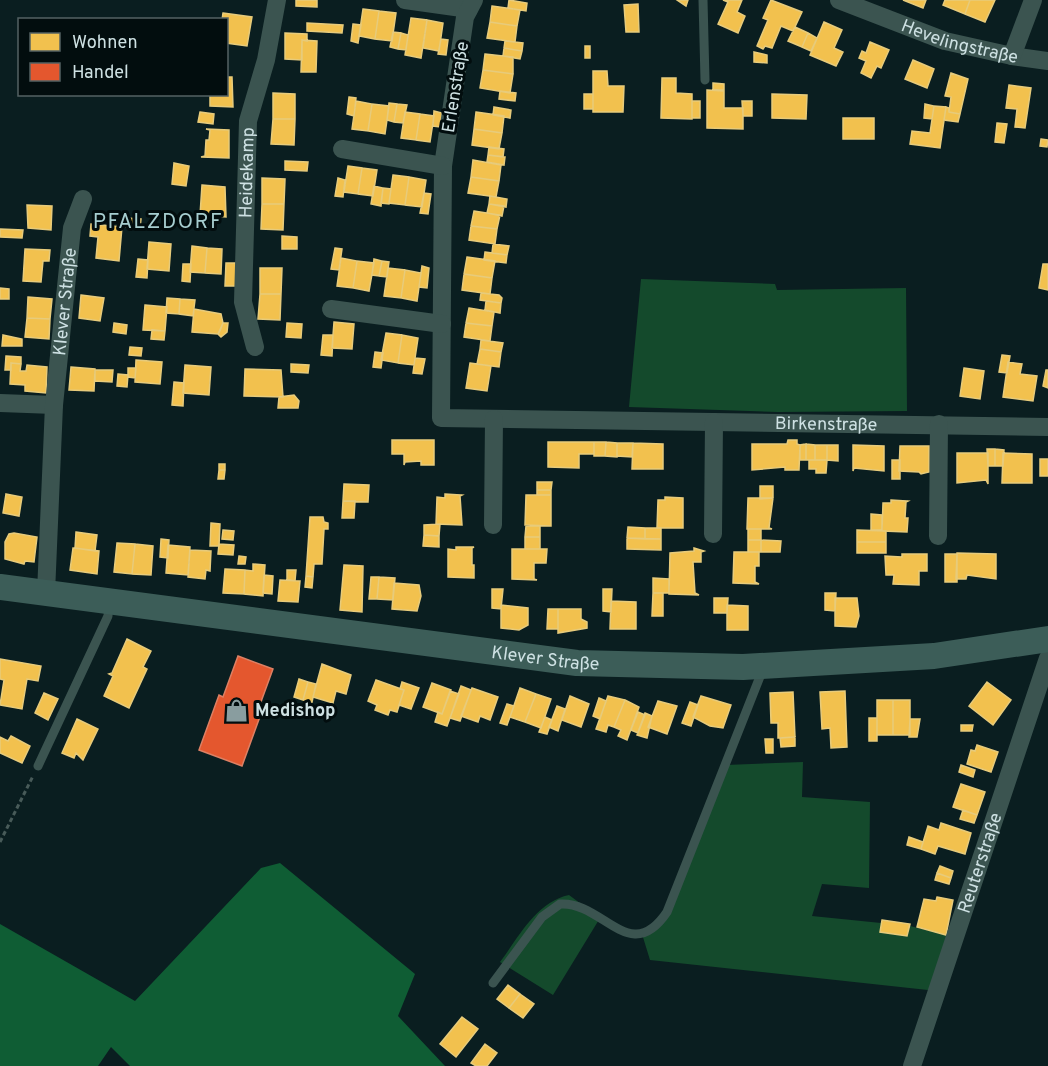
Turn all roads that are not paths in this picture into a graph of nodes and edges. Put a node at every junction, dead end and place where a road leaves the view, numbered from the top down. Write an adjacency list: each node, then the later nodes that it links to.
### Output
1 (277, 0): 15 (street, Heidekamp)
2 (405, 0): 6 (street, Erlenstraße)
3 (703, 0): 9 (lane)
4 (1033, 0): 7 (street)
5 (845, 1): 7 (street, Hevelingstraße)
6 (472, 5): 11 (street, Erlenstraße)
7 (1012, 56): 8 (street, Hevelingstraße)
8 (1048, 61)
9 (705, 80)
10 (342, 149): 11 (street)
11 (443, 166): 14 (street, Erlenstraße)
12 (83, 199): 17 (street, Klever Straße)
13 (331, 309): 14 (street)
14 (442, 324): 18 (street, Erlenstraße)
15 (255, 348)
16 (0, 403): 17 (street)
17 (54, 405): 27 (street, Klever Straße)
18 (441, 418): 19 (street, Birkenstraße)
19 (494, 419): 20 (street, Birkenstraße); 23 (street)
20 (714, 422): 21 (street, Birkenstraße); 24 (street)
21 (939, 424): 22 (street, Birkenstraße); 25 (street)
22 (1048, 427)
23 (493, 525)
24 (713, 534)
25 (938, 536)
26 (0, 588): 27 (street, Klever Straße)
27 (46, 593): 28 (street, Klever Straße)
28 (109, 602): 31 (street, Klever Straße); 32 (lane)
29 (1048, 639): 31 (street, Klever Straße)
30 (1048, 658): 34 (street, Reuterstraße)
31 (764, 666): 33 (lane)
32 (38, 766)
33 (494, 983)
34 (912, 1066)

